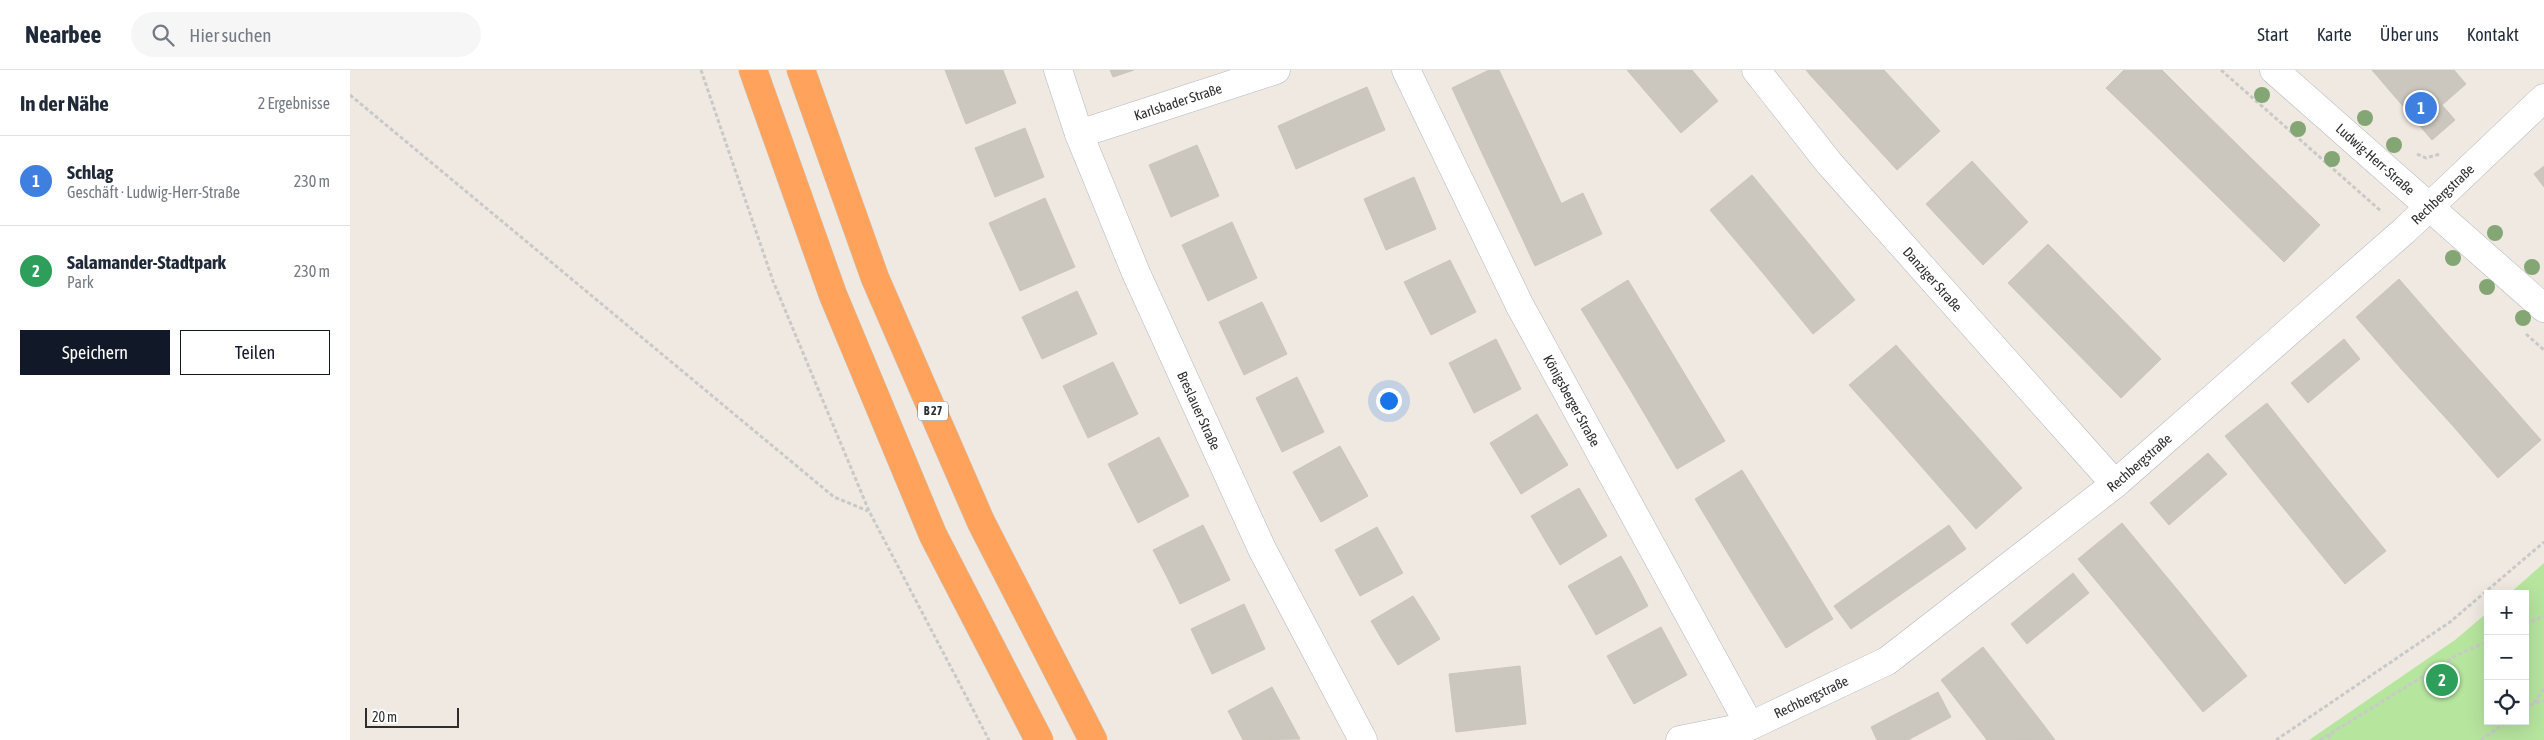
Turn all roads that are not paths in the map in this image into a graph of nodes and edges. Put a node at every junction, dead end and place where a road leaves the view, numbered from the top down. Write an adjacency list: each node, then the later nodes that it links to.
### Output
1 (753, 70): 14 (highway)
2 (801, 70): 15 (highway, B 27)
3 (1058, 70): 9 (street, Breslauer Straße)
4 (1276, 70): 9 (street, Karlsbader Straße)
5 (1406, 70): 13 (street, Königsberger Straße)
6 (1756, 70): 12 (street, Danziger Straße)
7 (2274, 70): 10 (street, Ludwig-Herr-Straße)
8 (2544, 98): 10 (street, Rechbergstraße)
9 (1079, 134): 16 (street, Breslauer Straße)
10 (2430, 206): 11 (street, Ludwig-Herr-Straße); 12 (street, Rechbergstraße)
11 (2544, 308)
12 (2115, 484): 13 (street, Rechbergstraße)
13 (1750, 726): 17 (street, Rechbergstraße)
14 (1039, 740)
15 (1093, 740)
16 (1363, 740)
17 (1680, 740)

